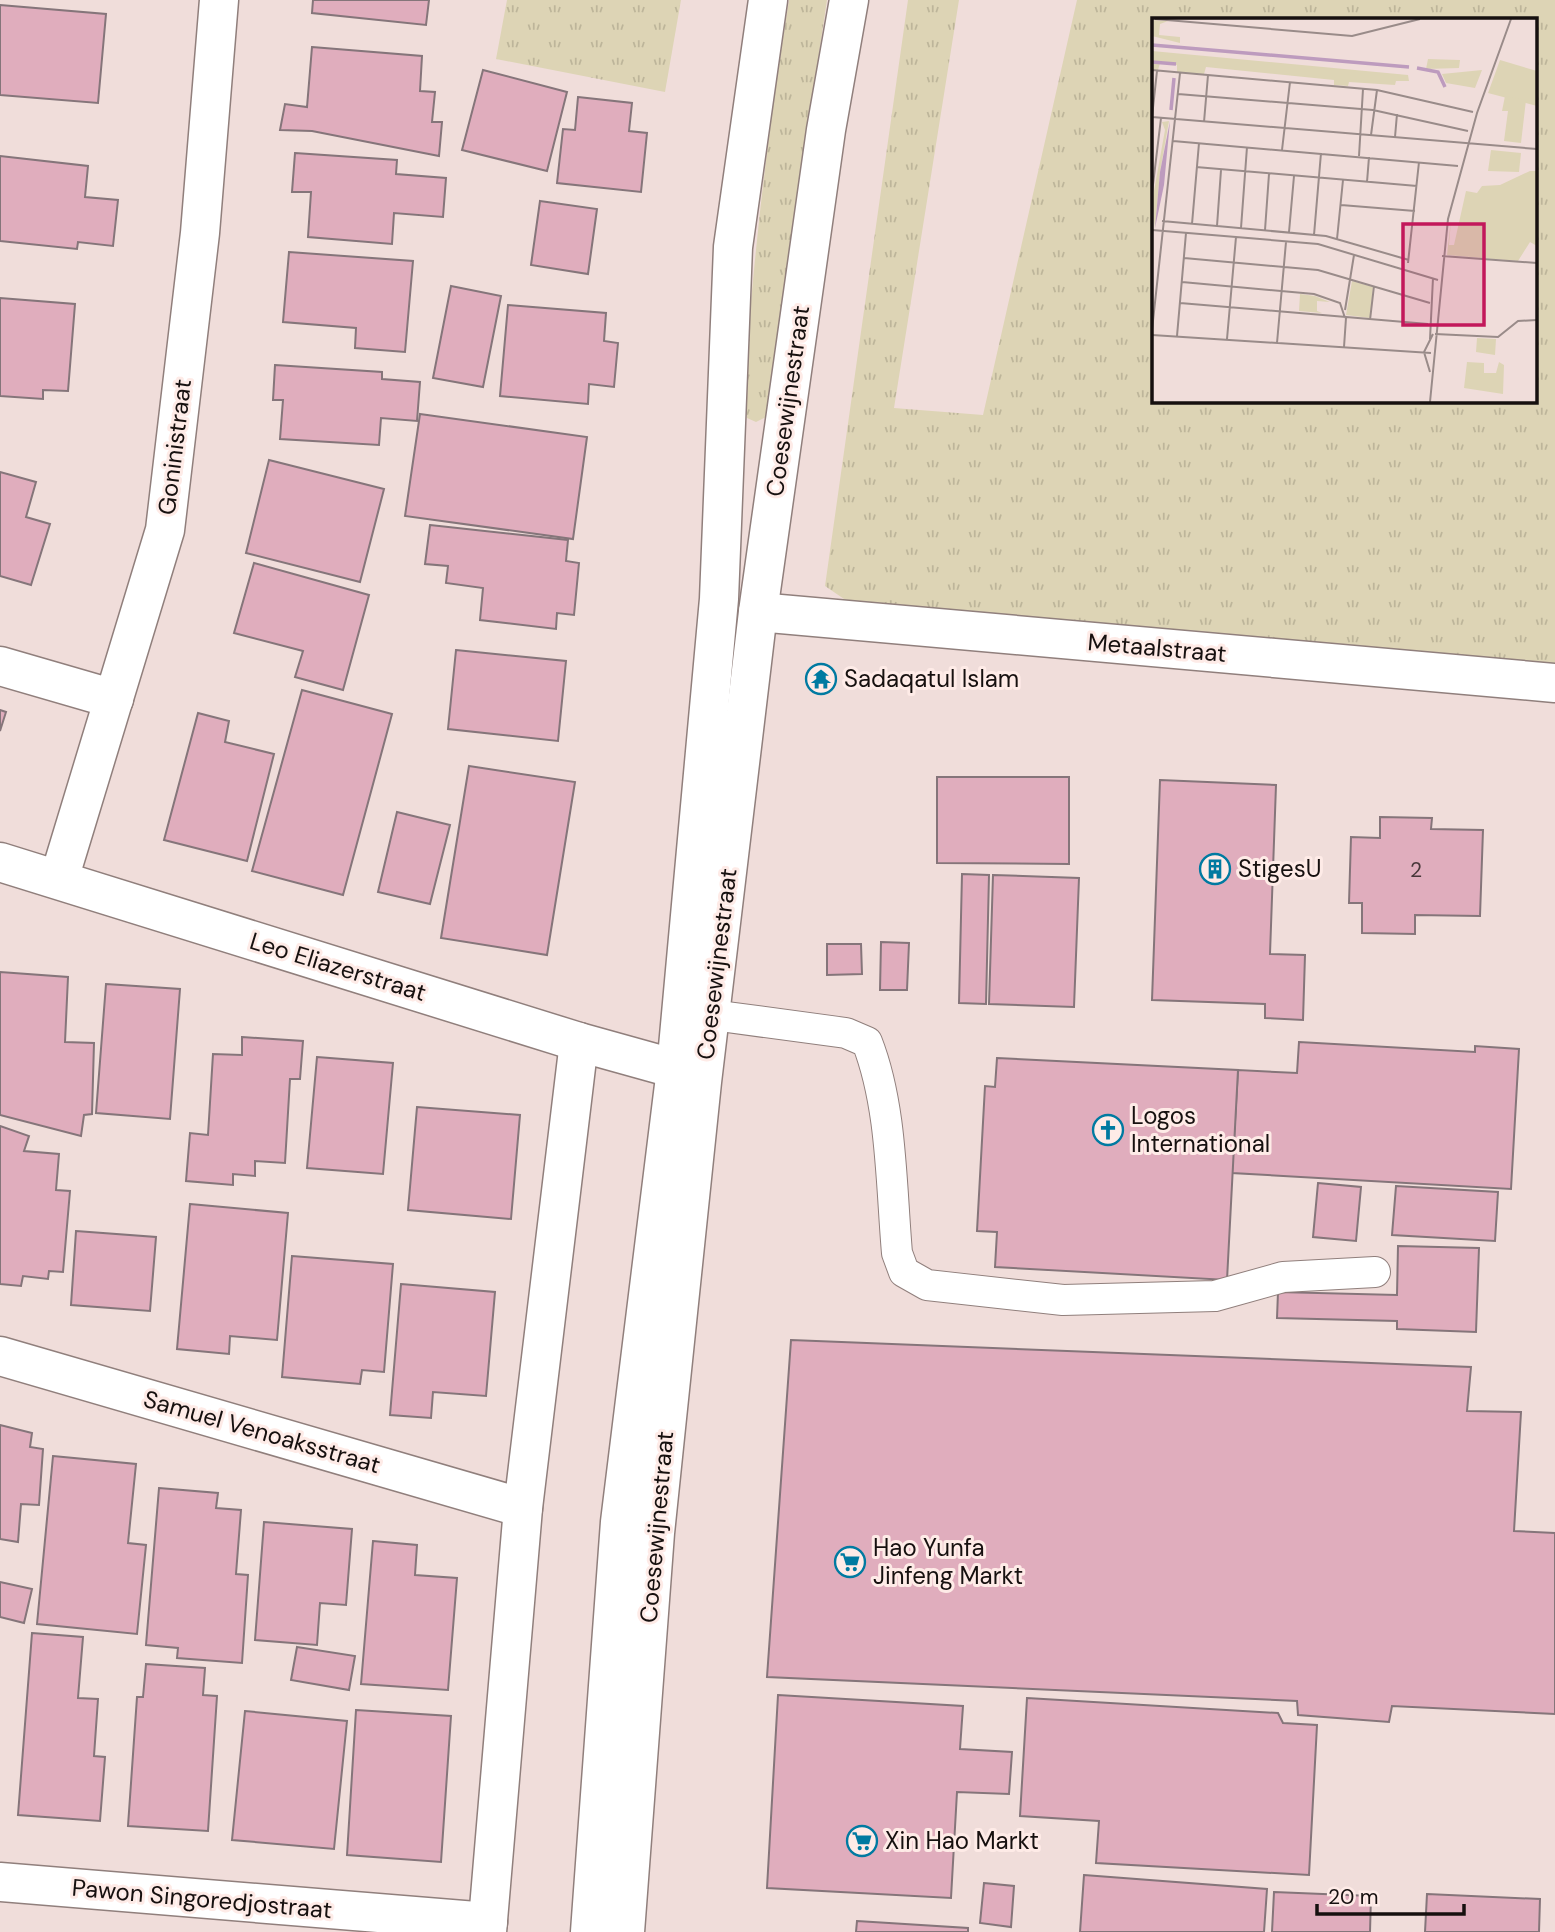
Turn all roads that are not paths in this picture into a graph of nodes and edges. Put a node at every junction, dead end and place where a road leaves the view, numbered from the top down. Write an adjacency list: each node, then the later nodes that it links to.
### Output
1 (219, 0): 7 (street, Goninistraat)
2 (768, 0): 12 (street, Coesewijnestraat)
3 (849, 0): 4 (street, Coesewijnestraat)
4 (758, 612): 6 (street, Metaalstraat); 10 (street, Coesewijnestraat)
5 (0, 666): 7 (street)
6 (1555, 683)
7 (114, 699): 9 (street, Goninistraat)
8 (0, 862): 9 (street, Leo Eliazerstraat)
9 (58, 879): 11 (street, Leo Eliazerstraat)
10 (712, 1015): 13 (lane); 19 (street, Coesewijnestraat)
11 (579, 1042): 12 (street, Leo Eliazerstraat); 15 (street)
12 (676, 1069): 18 (street, Coesewijnestraat)
13 (1375, 1272)
14 (0, 1356): 15 (street, Samuel Venoaksstraat)
15 (523, 1508): 17 (street)
16 (0, 1882): 17 (street, Pawon Singoredjostraat)
17 (488, 1927)
18 (590, 1932)
19 (625, 1932)

